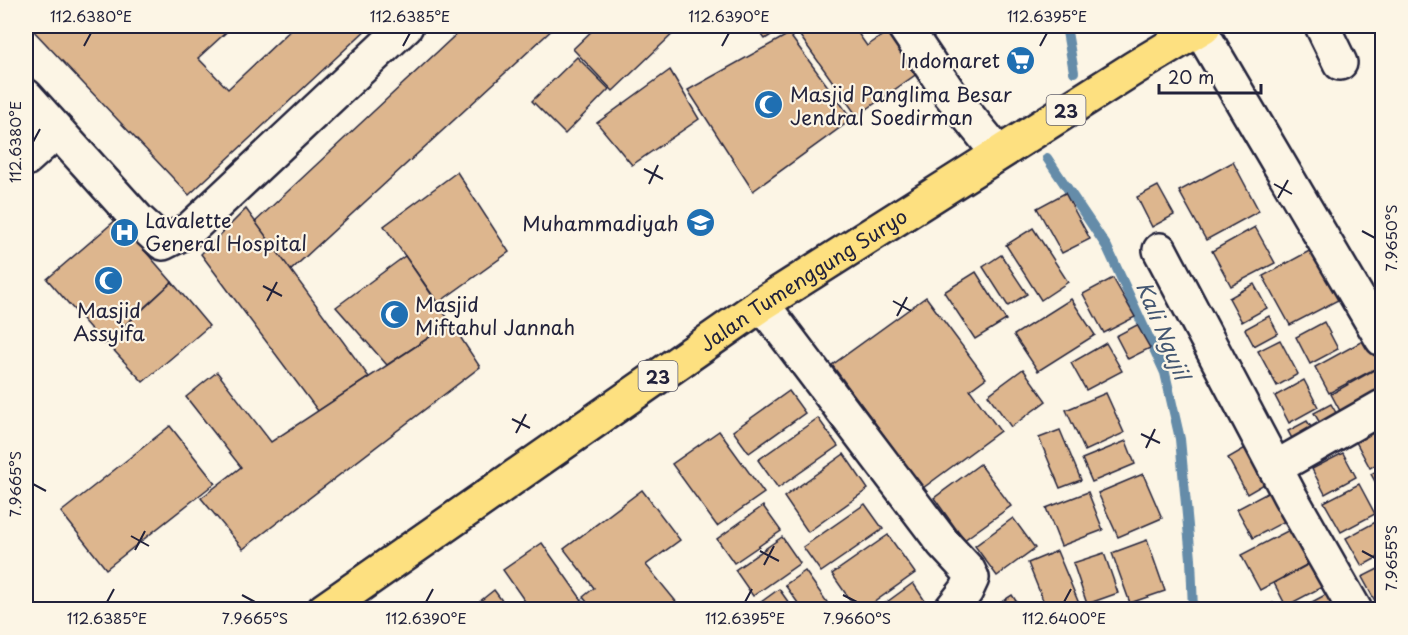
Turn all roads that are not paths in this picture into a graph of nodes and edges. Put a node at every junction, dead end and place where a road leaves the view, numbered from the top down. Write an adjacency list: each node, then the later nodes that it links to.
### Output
1 (406, 26): 7 (street)
2 (904, 26): 8 (street)
3 (1200, 26): 8 (highway, Jalan Tumenggung Suryo / 23); 12 (street)
4 (1322, 26): 5 (street)
5 (1340, 63)
6 (26, 96): 7 (street)
7 (57, 131): 9 (street)
8 (998, 153): 11 (highway, Jalan Tumenggung Suryo / 23)
9 (26, 159)
10 (1160, 250): 14 (street)
11 (762, 304): 15 (highway, Jalan Tumenggung Suryo / 23); 16 (street)
12 (1383, 339)
13 (1383, 407): 14 (street)
14 (1275, 468): 17 (street)
15 (324, 609)
16 (951, 609)
17 (1355, 609)

